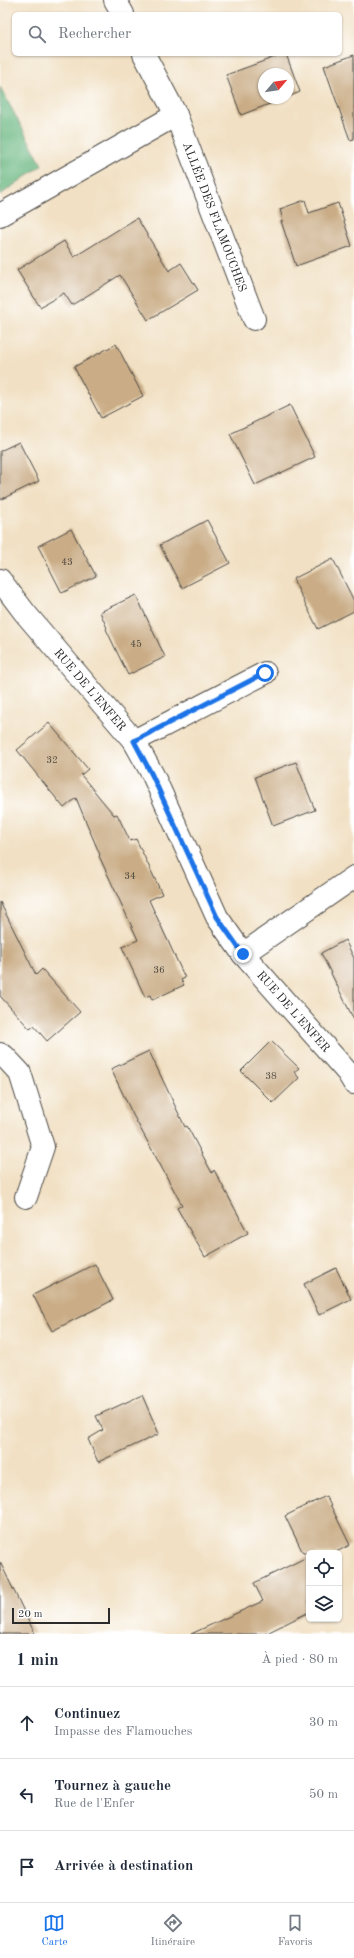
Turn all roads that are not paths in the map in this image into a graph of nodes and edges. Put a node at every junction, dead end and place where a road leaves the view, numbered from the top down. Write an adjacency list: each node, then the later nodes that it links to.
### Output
1 (115, 0): 2 (street)
2 (122, 12)
3 (145, 56): 4 (street, ALLÉE DES FLAMOUCHES)
4 (176, 115): 5 (street); 6 (street, ALLÉE DES FLAMOUCHES)
5 (0, 215)
6 (254, 319)
7 (0, 580): 9 (street, RUE DE L'ENFER)
8 (265, 673): 9 (street)
9 (134, 741): 11 (street, RUE DE L'ENFER)
10 (354, 877): 11 (street)
11 (243, 954): 13 (street, RUE DE L'ENFER)
12 (0, 1054): 14 (street)
13 (354, 1083)
14 (26, 1197)

